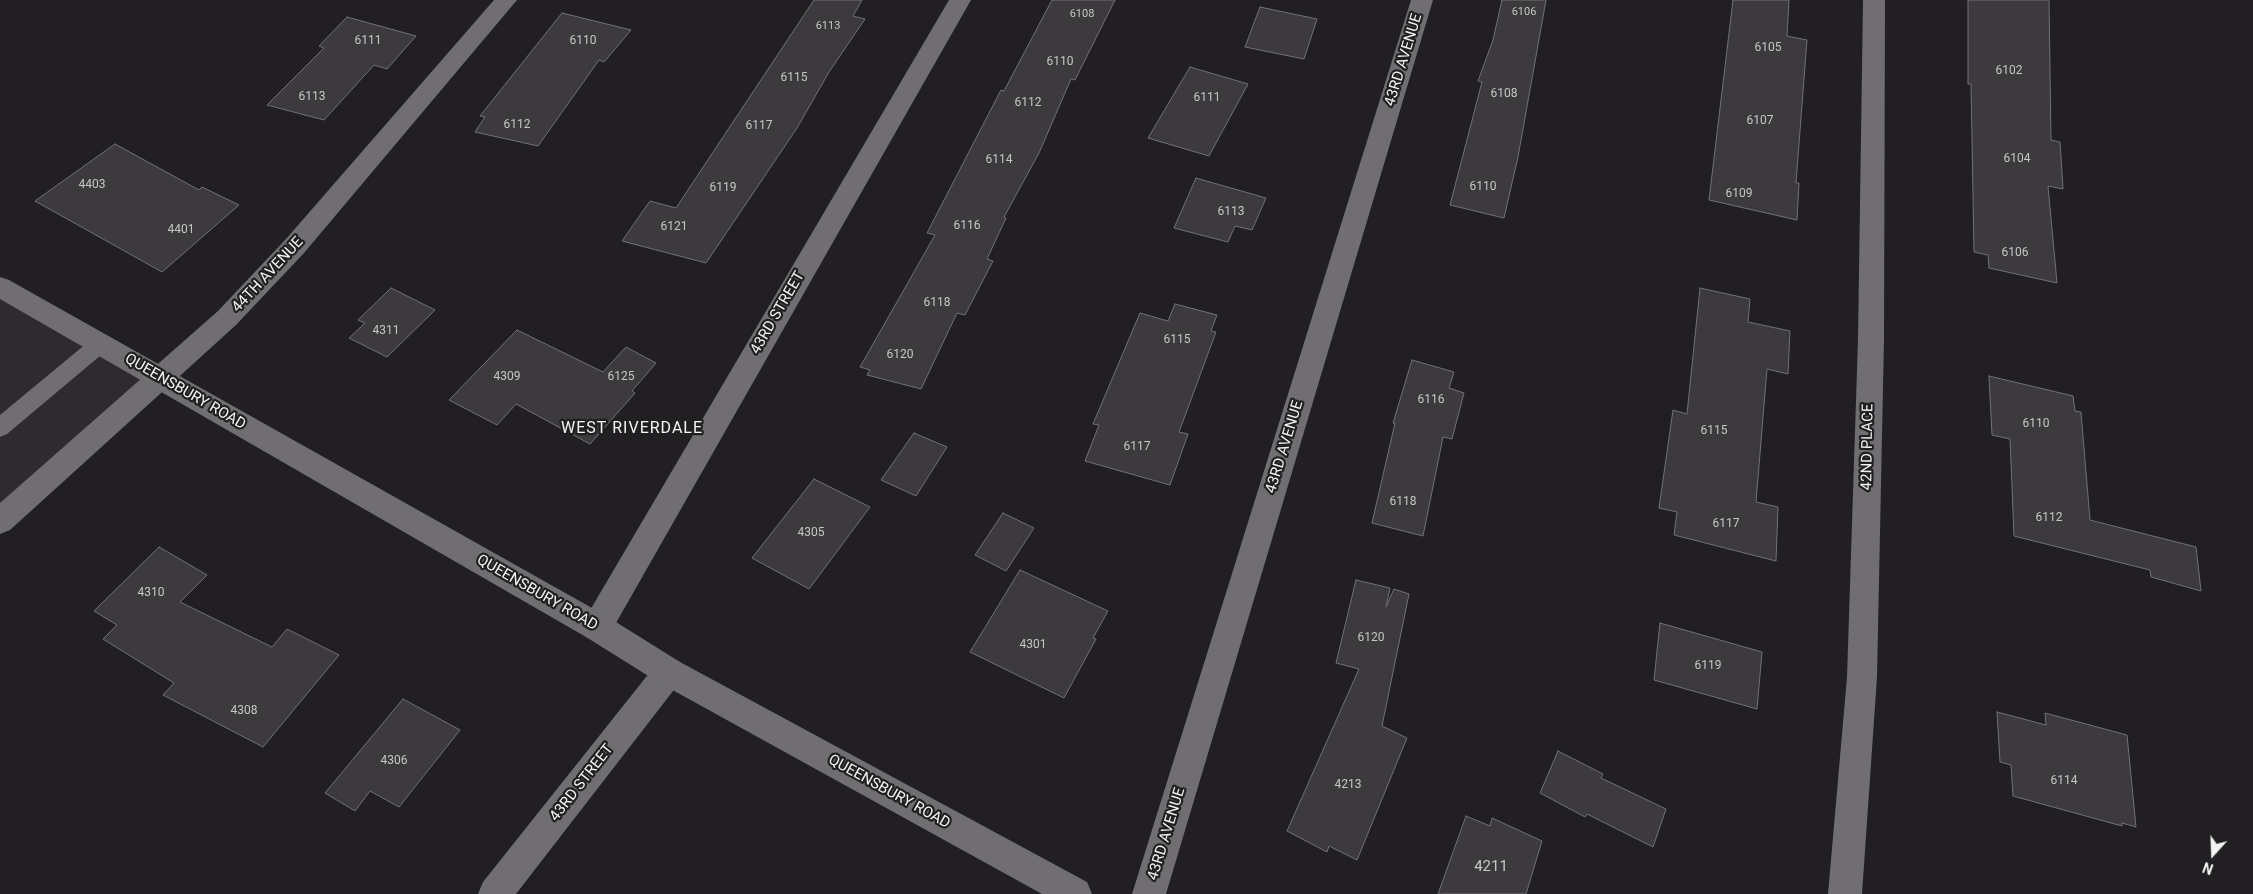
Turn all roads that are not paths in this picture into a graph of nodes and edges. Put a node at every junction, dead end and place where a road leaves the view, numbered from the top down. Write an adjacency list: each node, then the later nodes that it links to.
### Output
1 (506, 0): 7 (street, 44TH AVENUE)
2 (960, 0): 10 (street, 43RD STREET)
3 (1422, 0): 14 (street, 43RD AVENUE)
4 (1874, 0): 15 (street, 42ND PLACE)
5 (0, 287): 6 (street, QUEENSBURY ROAD)
6 (100, 344): 7 (street, QUEENSBURY ROAD); 8 (lane)
7 (160, 377): 9 (street, 44TH AVENUE); 10 (street, QUEENSBURY ROAD)
8 (0, 428)
9 (0, 521)
10 (597, 627): 11 (street, QUEENSBURY ROAD)
11 (669, 672): 12 (street, 43RD STREET); 13 (street, QUEENSBURY ROAD)
12 (495, 894)
13 (1075, 894)
14 (1149, 894)
15 (1845, 894)

